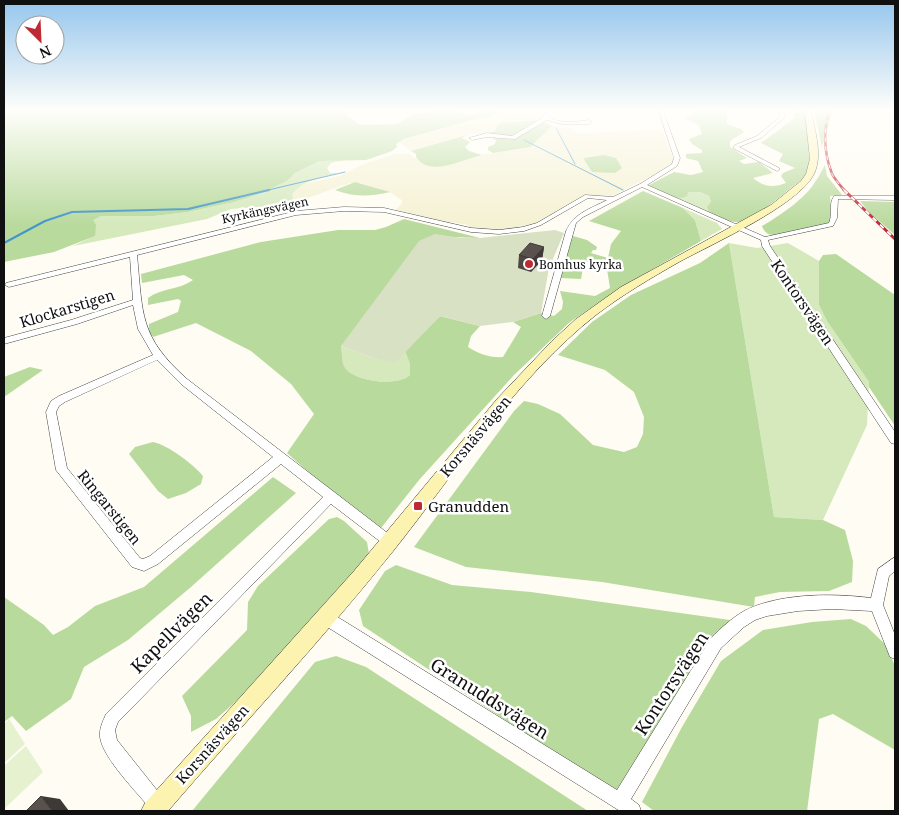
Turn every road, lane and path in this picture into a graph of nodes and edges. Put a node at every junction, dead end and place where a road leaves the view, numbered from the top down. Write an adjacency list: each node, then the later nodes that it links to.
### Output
1 (674, 149): 5 (street)
2 (738, 149): 4 (street)
3 (814, 149): 8 (street, Korsnäsvägen)
4 (777, 169)
5 (642, 185): 7 (street); 8 (street)
6 (895, 198): 9 (street)
7 (611, 200): 10 (street, Kyrkängsvägen); 13 (street)
8 (736, 227): 9 (street); 19 (street, Korsnäsvägen)
9 (764, 239): 16 (street, Kontorsvägen)
10 (133, 253): 11 (street, Kyrkängsvägen); 12 (street)
11 (9, 285)
12 (138, 301): 14 (street, Klockarstigen); 15 (street)
13 (546, 316)
14 (4, 341)
15 (158, 356): 17 (street); 17 (street, Ringarstigen)
16 (895, 440)
17 (280, 458): 18 (street)
18 (330, 498): 19 (street); 25 (street, Kapellvägen)
19 (390, 542): 22 (street, Korsnäsvägen)
20 (895, 563): 21 (street)
21 (876, 605): 23 (street); 24 (street, Kontorsvägen)
22 (326, 618): 24 (street, Granuddsvägen); 25 (street, Korsnäsvägen)
23 (895, 652)
24 (620, 801): 26 (street, Granuddsvägen)
25 (155, 808)
26 (633, 811)

